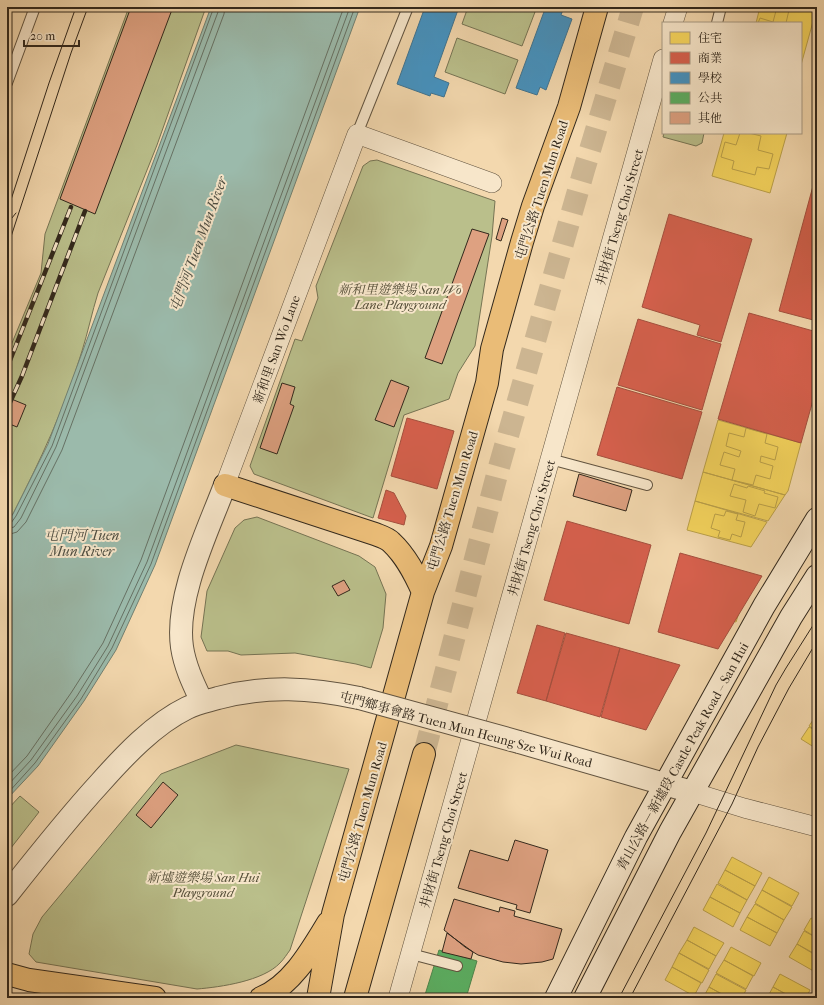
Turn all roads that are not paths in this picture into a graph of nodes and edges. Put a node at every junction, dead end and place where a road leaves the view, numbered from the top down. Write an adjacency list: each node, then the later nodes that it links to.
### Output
1 (35, 7): 9 (lane)
2 (408, 7): 10 (lane)
3 (598, 7): 17 (highway, 屯門公路 Tuen Mun Road)
4 (678, 7): 6 (street)
5 (721, 7): 7 (lane)
6 (673, 22)
7 (717, 22)
8 (662, 63): 12 (street, 井財街 Tseng Choi Street)
9 (7, 83)
10 (357, 134): 11 (street); 14 (street, 新和里 San Wo Lane)
11 (492, 183)
12 (550, 459): 13 (lane); 25 (street, 井財街 Tseng Choi Street)
13 (647, 485)
14 (226, 486): 17 (highway); 18 (main road, 新和里 San Wo Lane)
15 (817, 519): 20 (main road, 青山公路－新墟段 Castle Peak Road – San Hui)
16 (817, 576): 21 (main road, 青山公路－新墟段 Castle Peak Road – San Hui)
17 (423, 592): 24 (highway, 屯門公路 Tuen Mun Road)
18 (202, 702): 20 (main road, 屯門鄉事會路 Tuen Mun Heung Sze Wui Road, bridge); 23 (main road, 屯門鄉事會路 Tuen Mun Heung Sze Wui Road)
19 (424, 754): 31 (highway)
20 (665, 784): 21 (main road, 屯門鄉事會路 Tuen Mun Heung Sze Wui Road); 33 (main road, 青山公路－新墟段 Castle Peak Road – San Hui)
21 (692, 792): 22 (street); 34 (main road, 青山公路－新墟段 Castle Peak Road – San Hui)
22 (817, 827)
23 (7, 895)
24 (333, 914): 29 (highway); 30 (highway, 屯門公路 Tuen Mun Road)
25 (411, 954): 26 (lane); 32 (street, 井財街 Tseng Choi Street)
26 (456, 966)
27 (7, 974): 28 (highway)
28 (155, 998)
29 (261, 998)
30 (318, 998)
31 (356, 998)
32 (398, 998)
33 (556, 998)
34 (585, 998)

